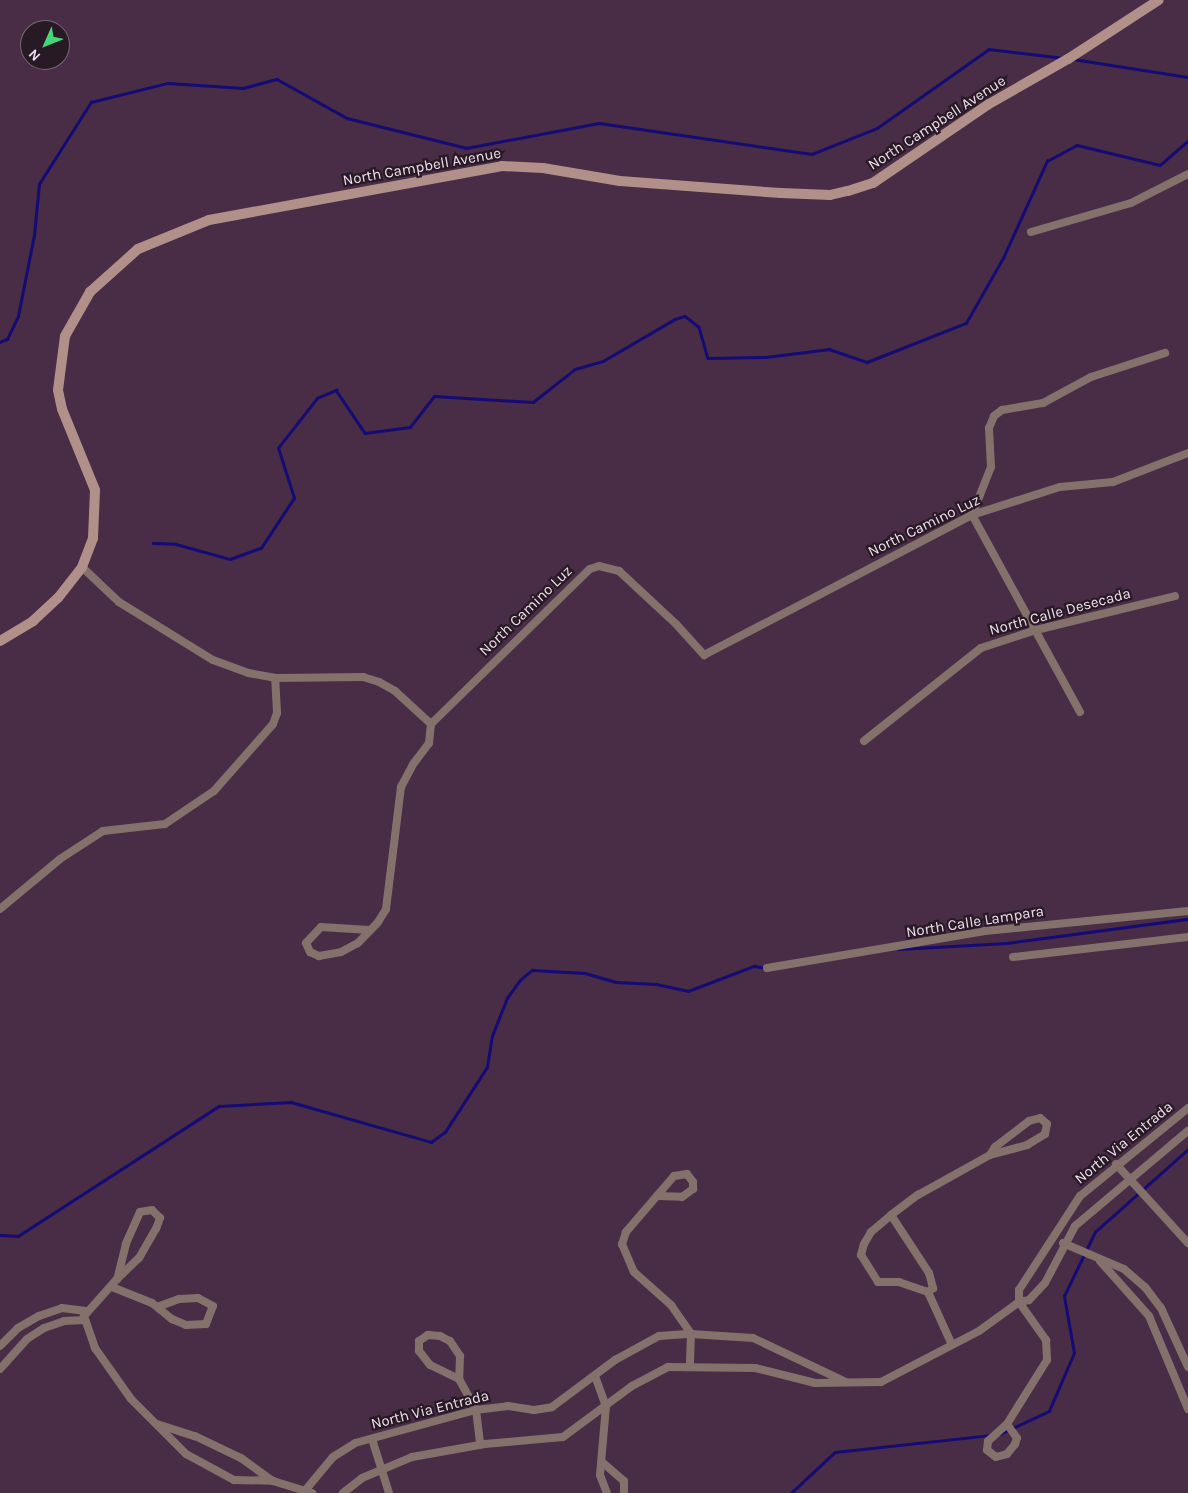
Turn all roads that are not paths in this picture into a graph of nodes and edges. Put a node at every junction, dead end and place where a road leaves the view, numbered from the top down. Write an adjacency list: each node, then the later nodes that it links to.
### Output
1 (1159, 0): 7 (main road, North Campbell Avenue)
2 (1188, 174): 3 (street)
3 (1031, 232)
4 (1165, 353): 6 (street)
5 (1188, 453): 6 (street, North Camino Luz)
6 (972, 515): 9 (street); 13 (street, North Camino Luz)
7 (82, 567): 10 (main road, North Campbell Avenue); 11 (street)
8 (1175, 596): 9 (street, North Calle Desecada)
9 (1036, 630): 12 (street); 14 (street, North Calle Desecada)
10 (0, 641)
11 (275, 678): 13 (street); 15 (street)
12 (1080, 712)
13 (431, 724): 17 (street)
14 (864, 741)
15 (0, 909)
16 (1188, 911): 20 (street, North Calle Lampara)
17 (370, 930): 17 (street)
18 (1188, 937): 19 (street)
19 (1013, 957)
20 (767, 968)
21 (1188, 1108): 24 (street, North Via Entrada)
22 (1188, 1131): 25 (street, North Via Entrada)
23 (990, 1155): 23 (street); 27 (street)
24 (1116, 1164): 25 (street); 28 (street, North Via Entrada)
25 (1129, 1179): 29 (street); 30 (street, North Via Entrada)
26 (657, 1196): 26 (street); 41 (street)
27 (890, 1215): 34 (street); 34 (street)
28 (1056, 1238): 30 (street); 35 (street, North Via Entrada)
29 (1188, 1243)
30 (1066, 1244): 31 (street); 35 (street, North Via Entrada)
31 (1100, 1261): 38 (street); 40 (street)
32 (117, 1279): 32 (street); 33 (street)
33 (112, 1287): 36 (street); 37 (street)
34 (928, 1292): 42 (street)
35 (1019, 1302): 42 (street, North Via Entrada); 54 (street)
36 (157, 1307): 36 (street)
37 (86, 1311): 39 (street); 43 (street)
38 (1164, 1314): 40 (street); 45 (street)
39 (85, 1320): 46 (street); 53 (street)
40 (1151, 1321): 51 (street)
41 (691, 1334): 44 (street); 47 (street, North Via Entrada); 49 (street, North Via Entrada)
42 (952, 1345): 49 (street, North Via Entrada)
43 (0, 1346)
44 (690, 1365): 49 (street, North Via Entrada); 50 (street, North Via Entrada)
45 (1188, 1367)
46 (0, 1370)
47 (595, 1376): 50 (street); 52 (street, North Via Entrada)
48 (459, 1379): 48 (street); 52 (street)
49 (850, 1384)
50 (606, 1406): 56 (street, North Via Entrada); 57 (street)
51 (1188, 1409)
52 (476, 1410): 55 (street, North Via Entrada); 56 (street)
53 (155, 1423): 59 (street); 59 (street)
54 (1008, 1424): 54 (street)
55 (372, 1439): 58 (street); 60 (street, North Via Entrada)
56 (480, 1445): 58 (street, North Via Entrada)
57 (602, 1462): 63 (street); 64 (street)
58 (382, 1470): 61 (street, North Via Entrada); 62 (street)
59 (273, 1481): 60 (street)
60 (307, 1492)
61 (343, 1493)
62 (389, 1493)
63 (608, 1493)
64 (624, 1493)

